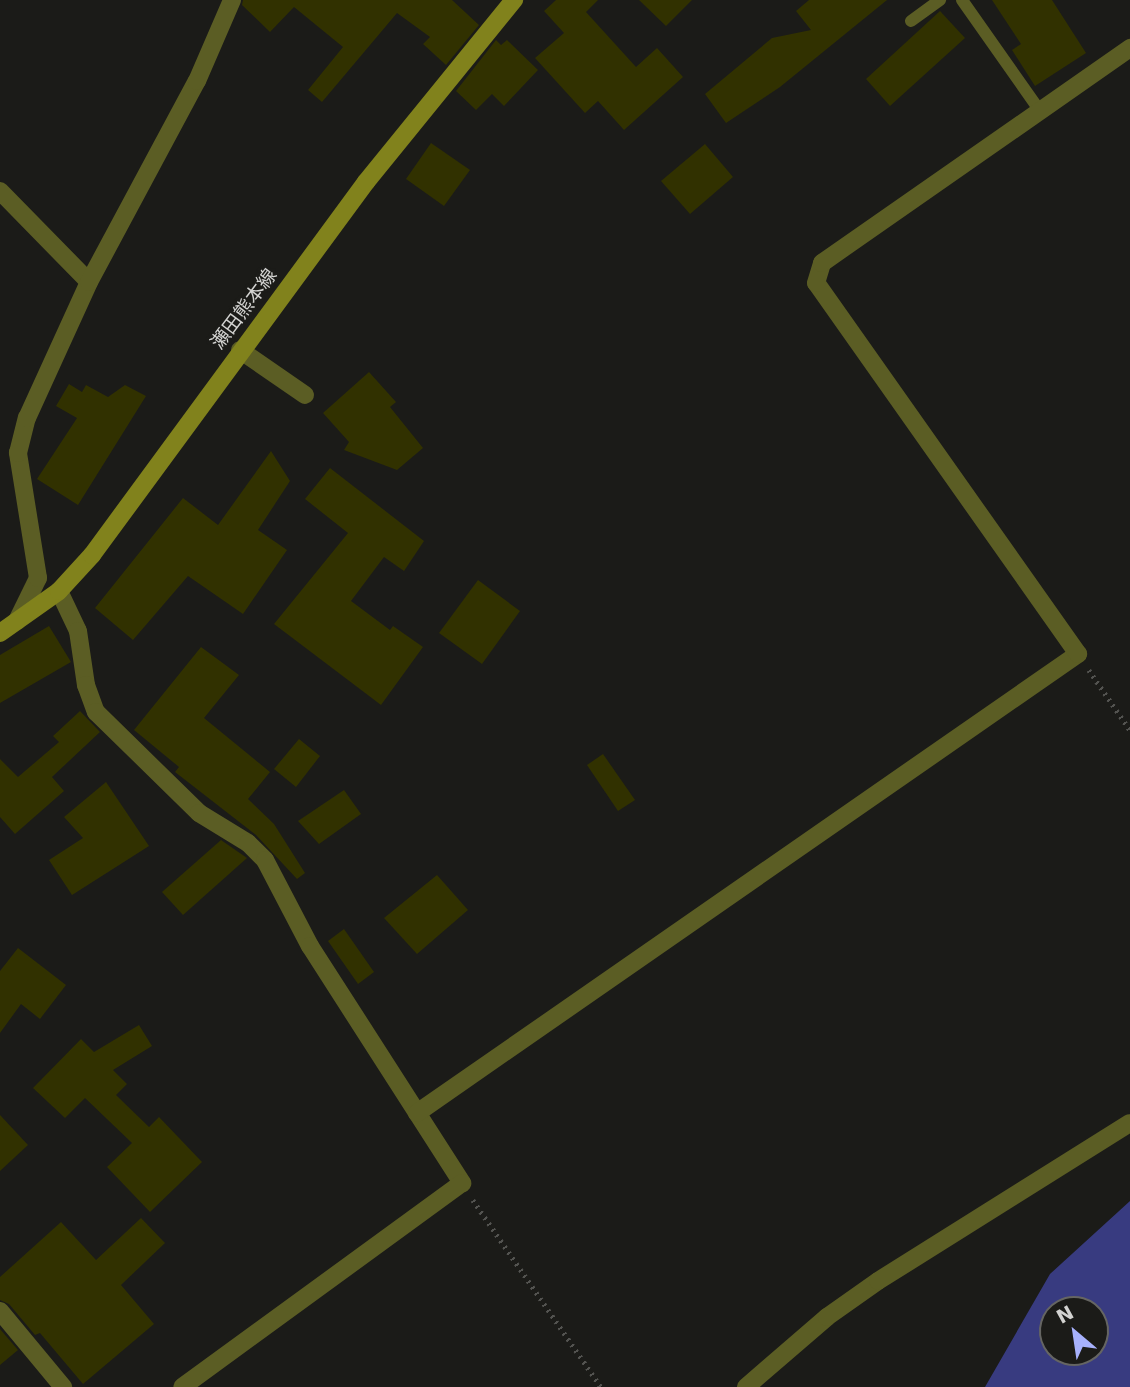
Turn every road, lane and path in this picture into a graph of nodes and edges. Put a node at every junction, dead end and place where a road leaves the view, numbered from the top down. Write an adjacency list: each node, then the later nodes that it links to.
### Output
1 (232, 0): 9 (street)
2 (514, 0): 10 (main road, 瀬田熊本線)
3 (940, 0): 5 (lane)
4 (962, 0): 7 (lane)
5 (911, 20)
6 (1130, 48): 7 (street)
7 (1040, 111): 15 (street)
8 (0, 191): 9 (street)
9 (89, 282): 13 (street)
10 (240, 350): 11 (street); 12 (main road, 瀬田熊本線)
11 (305, 395)
12 (59, 591): 13 (main road, 瀬田熊本線); 17 (street)
13 (17, 621): 14 (main road, 瀬田熊本線)
14 (0, 633)
15 (1078, 654): 16 (path); 17 (street)
16 (1130, 730)
17 (417, 1113): 19 (street)
18 (1130, 1123): 24 (street)
19 (462, 1183): 22 (street); 23 (path)
20 (0, 1311): 21 (street)
21 (63, 1387)
22 (182, 1387)
23 (601, 1387)
24 (746, 1387)

